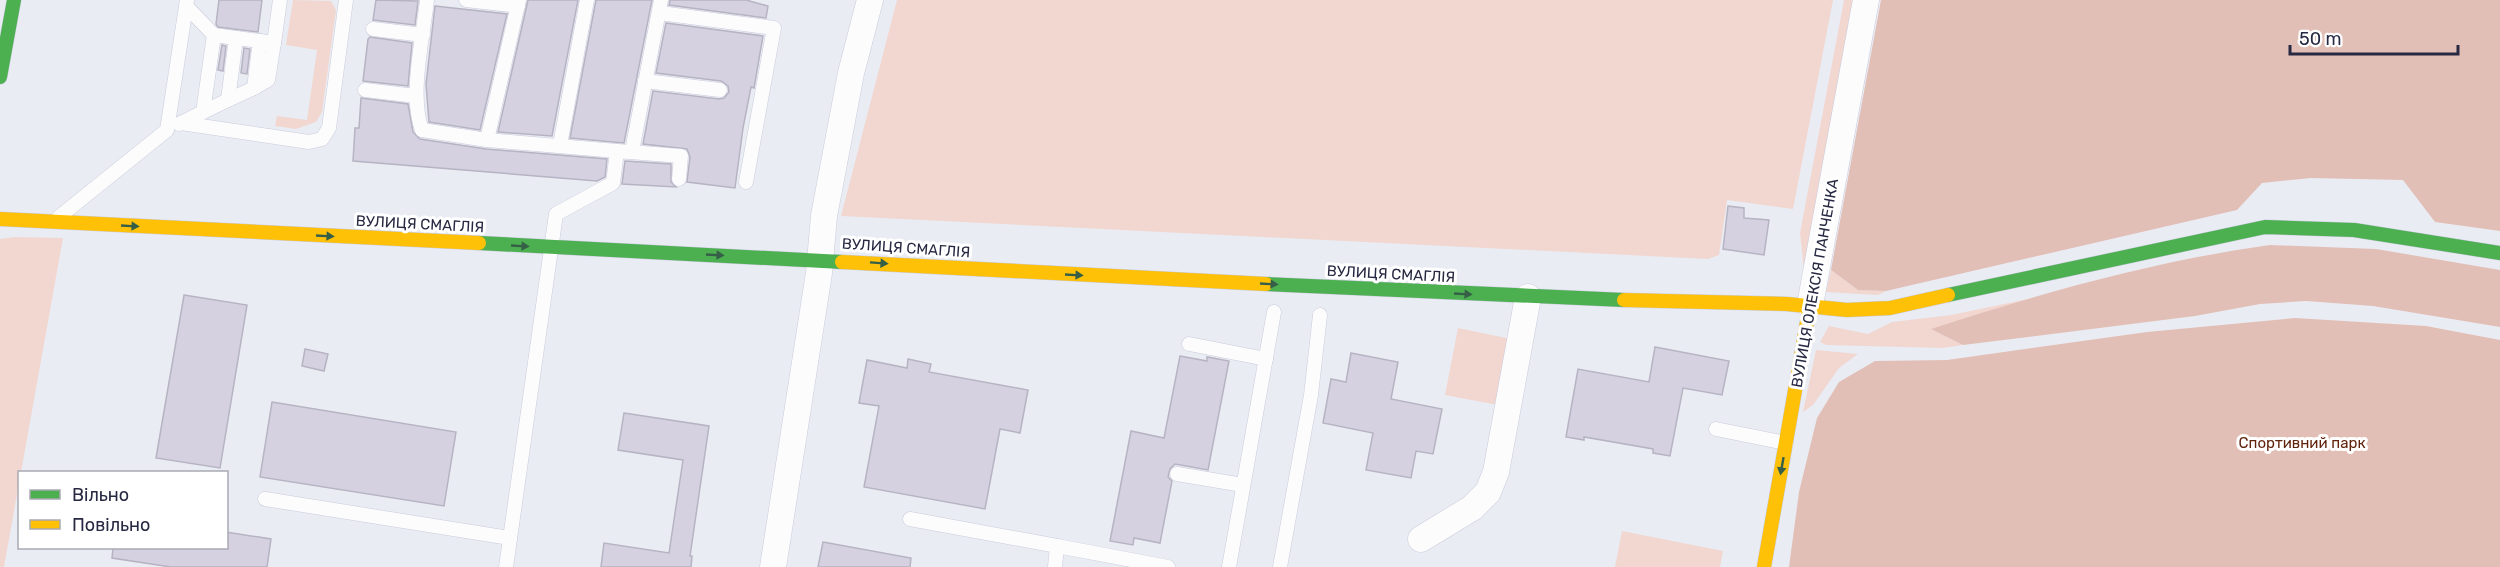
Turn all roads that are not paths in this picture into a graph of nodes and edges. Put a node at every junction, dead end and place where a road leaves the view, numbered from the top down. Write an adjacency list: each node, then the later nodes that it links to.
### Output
1 (14, 0): 17 (street)
2 (280, 0): 16 (lane)
3 (346, 0): 24 (lane)
4 (427, 0): 14 (lane)
5 (466, 0): 10 (lane)
6 (586, 0): 27 (lane)
7 (870, 0): 36 (street)
8 (1866, 0): 38 (street, ВУЛИЦЯ ОЛЕКСІЯ ПАНЧЕНКА)
9 (187, 3): 13 (lane); 25 (lane)
10 (518, 3): 26 (lane)
11 (660, 6): 18 (lane); 31 (lane)
12 (373, 29): 14 (lane)
13 (214, 35): 15 (lane); 23 (lane)
14 (423, 35): 21 (lane)
15 (236, 38): 16 (lane); 22 (lane)
16 (267, 42): 22 (lane)
17 (0, 77)
18 (645, 81): 20 (lane); 29 (lane)
19 (365, 90): 21 (lane)
20 (720, 90)
21 (416, 96): 26 (lane)
22 (228, 100): 23 (lane)
23 (203, 112): 24 (lane)
24 (181, 123): 25 (lane)
25 (166, 130): 33 (lane)
26 (488, 140): 27 (lane)
27 (560, 145): 28 (lane)
28 (617, 151): 29 (lane); 34 (lane)
29 (632, 151): 30 (lane)
30 (679, 179)
31 (746, 182)
32 (0, 219): 33 (street, ВУЛИЦЯ СМАГЛІЯ)
33 (53, 222): 34 (street, ВУЛИЦЯ СМАГЛІЯ, one-way to 34)
34 (551, 247): 36 (street, ВУЛИЦЯ СМАГЛІЯ, one-way to 36); 49 (lane)
35 (2500, 253): 38 (street, ВУЛИЦЯ СМАГЛІЯ)
36 (821, 259): 37 (street, ВУЛИЦЯ СМАГЛІЯ, one-way to 37); 53 (street)
37 (1528, 297): 38 (street, ВУЛИЦЯ СМАГЛІЯ); 50 (street)
38 (1810, 305): 44 (street, ВУЛИЦЯ ОЛЕКСІЯ ПАНЧЕНКА)
39 (1274, 312): 42 (lane)
40 (1320, 315): 57 (lane)
41 (1189, 344): 42 (lane)
42 (1266, 359): 46 (lane)
43 (1716, 429): 44 (lane)
44 (1786, 443): 58 (street, ВУЛИЦЯ ОЛЕКСІЯ ПАНЧЕНКА, one-way to 58)
45 (1177, 474): 46 (lane)
46 (1243, 485): 56 (lane)
47 (265, 499): 49 (lane)
48 (910, 519): 51 (lane)
49 (510, 538): 52 (lane)
50 (1421, 539)
51 (1057, 546): 54 (lane); 55 (lane)
52 (506, 567)
53 (773, 567)
54 (1055, 567)
55 (1168, 567)
56 (1229, 567)
57 (1280, 567)
58 (1764, 567)

